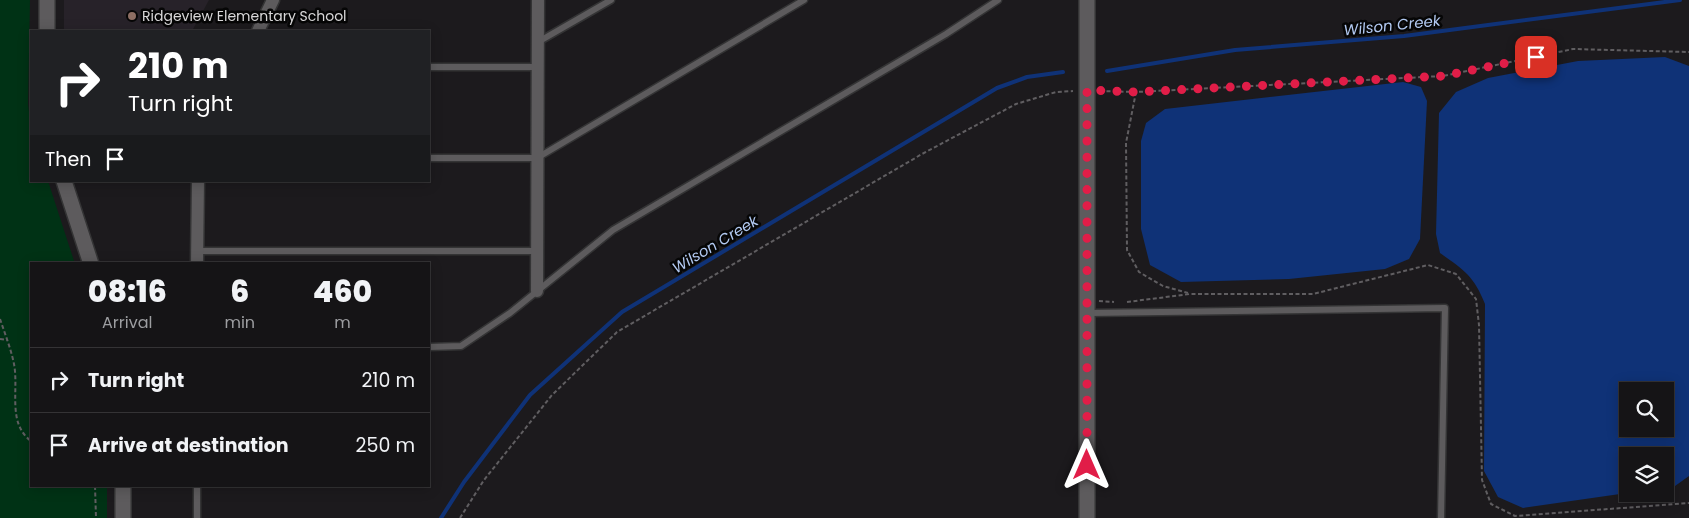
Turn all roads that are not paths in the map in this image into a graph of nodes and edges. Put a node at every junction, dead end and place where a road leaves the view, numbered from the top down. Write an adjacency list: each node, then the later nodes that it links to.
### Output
1 (47, 0): 8 (main road)
2 (273, 0): 9 (street)
3 (538, 0): 10 (street)
4 (611, 0): 10 (lane)
5 (804, 0): 14 (lane)
6 (998, 0): 20 (lane)
7 (1086, 0): 21 (main road)
8 (47, 30)
9 (258, 30)
10 (537, 42): 11 (street)
11 (537, 67): 12 (lane); 14 (street)
12 (430, 68)
13 (430, 158): 14 (lane)
14 (537, 158): 17 (street)
15 (64, 182): 19 (main road)
16 (198, 182): 18 (street)
17 (537, 251): 18 (lane); 20 (street)
18 (197, 258)
19 (90, 262)
20 (536, 291): 22 (lane)
21 (1087, 307): 27 (main road); 28 (lane)
22 (430, 347)
23 (123, 487): 25 (main road)
24 (197, 487): 26 (lane)
25 (123, 518)
26 (197, 518)
27 (1088, 518)
28 (1441, 518)

